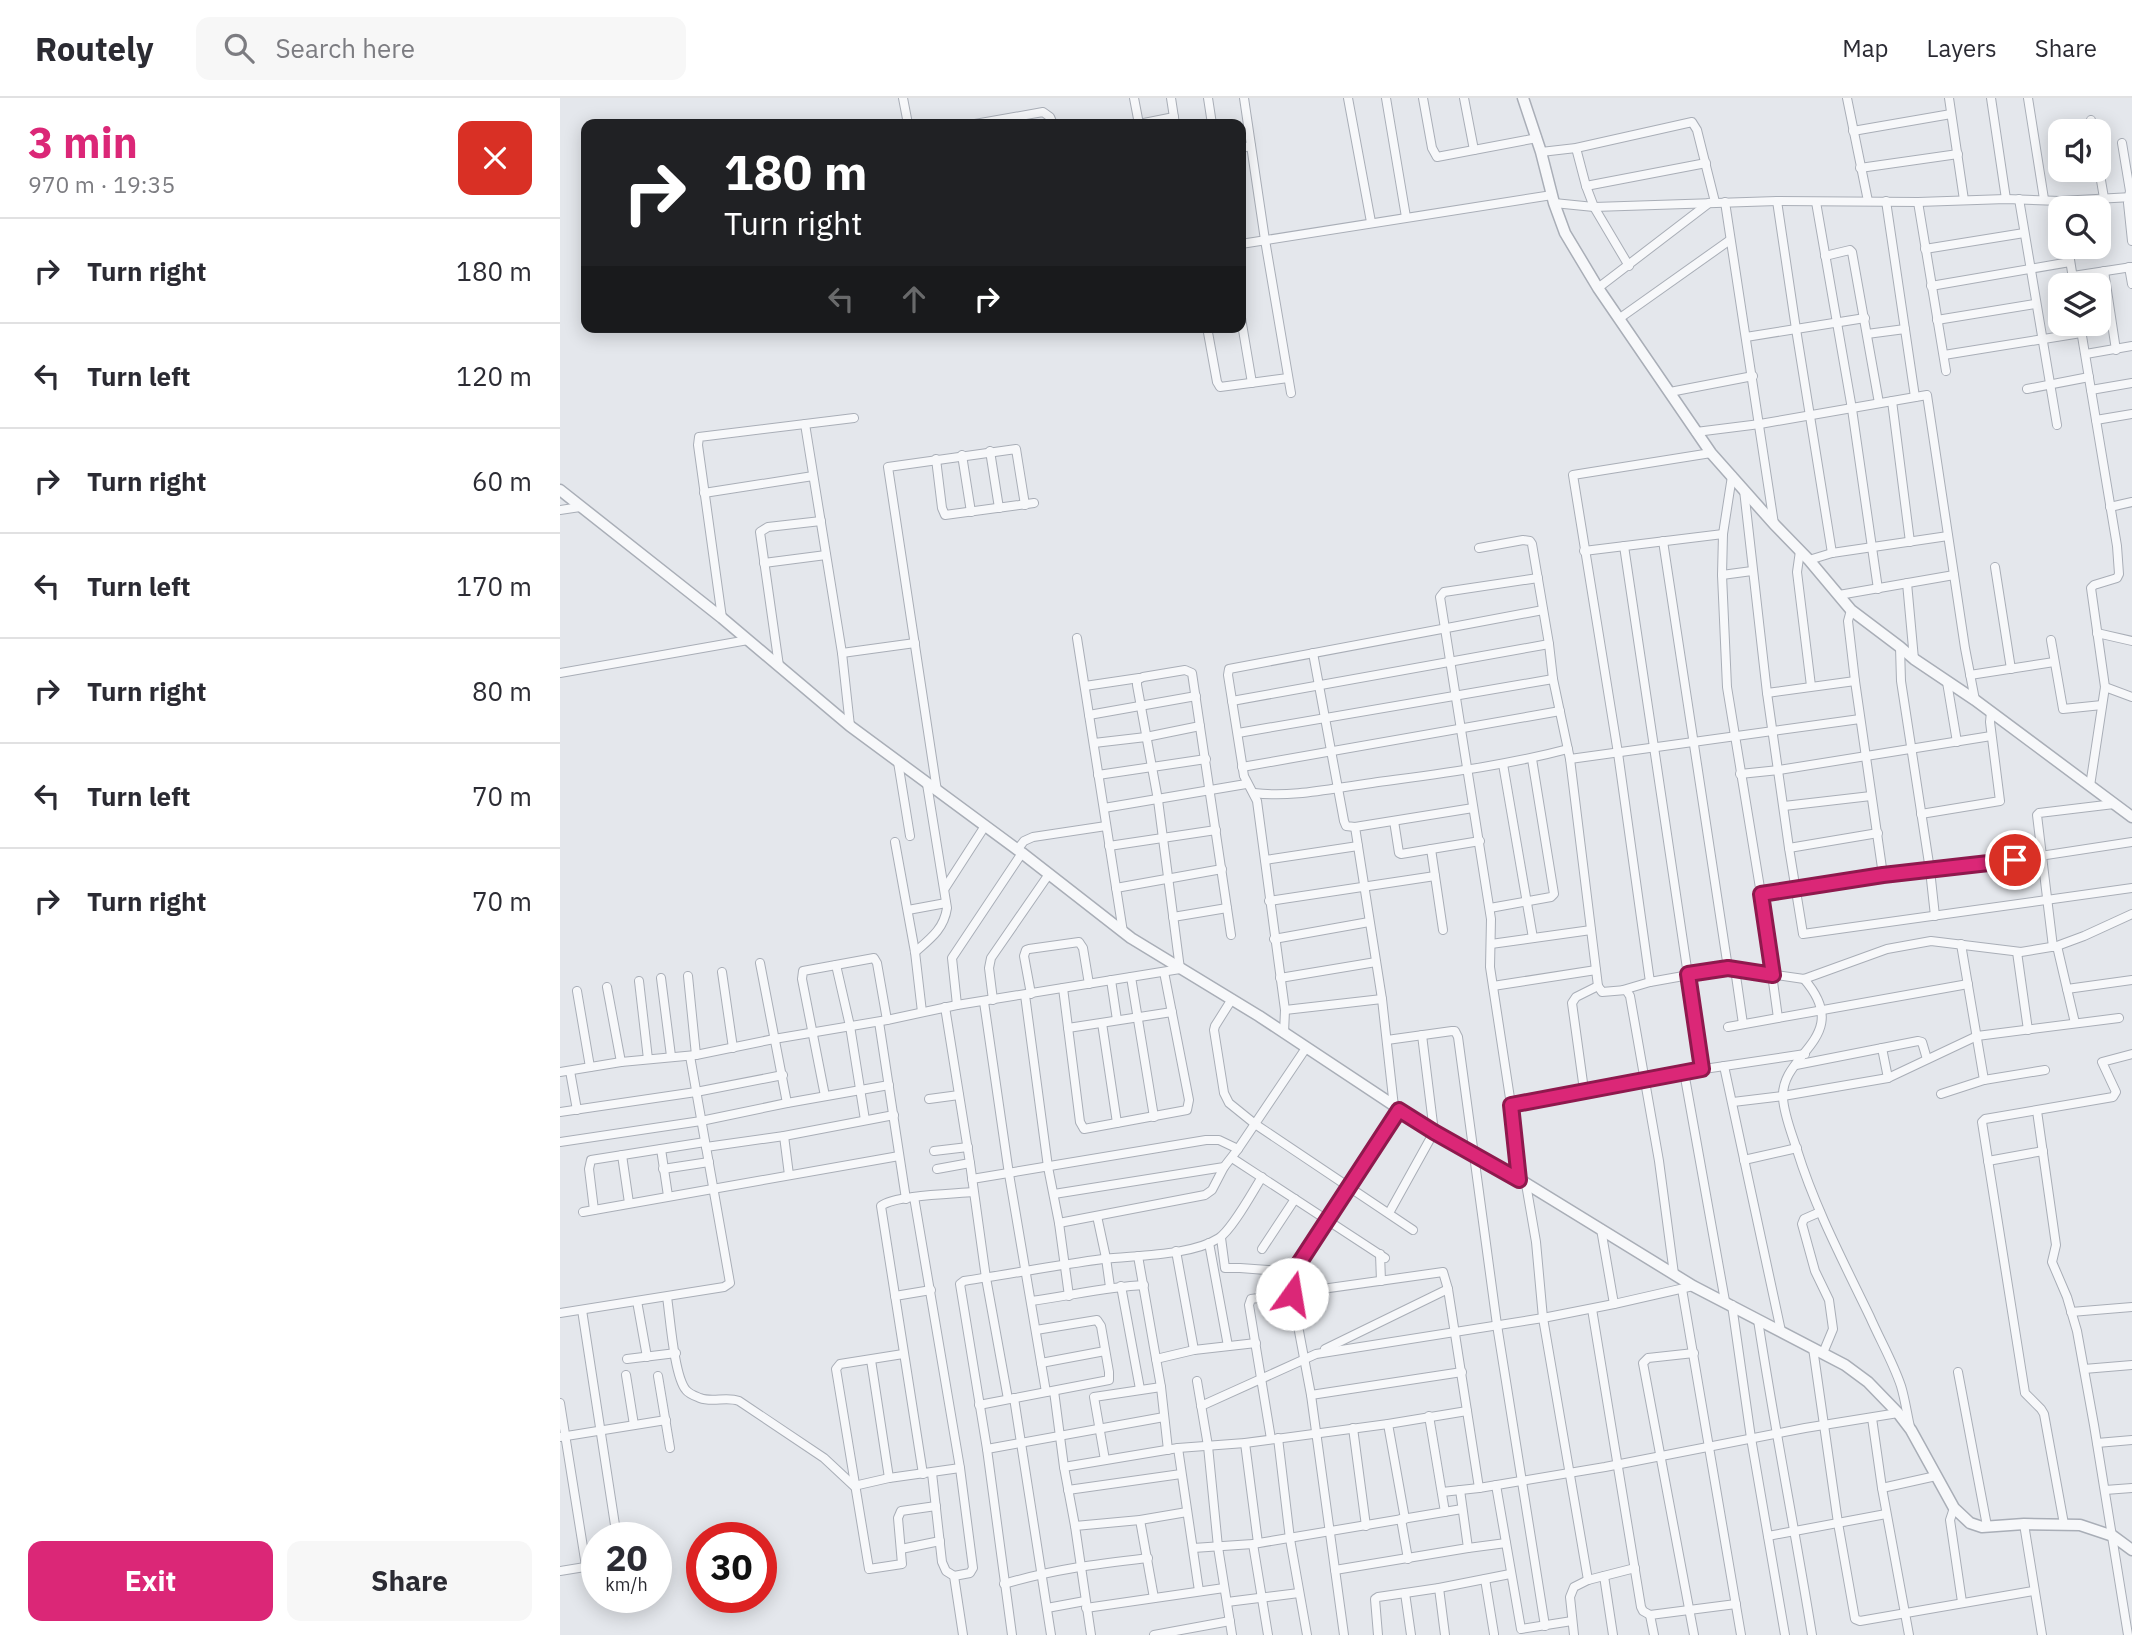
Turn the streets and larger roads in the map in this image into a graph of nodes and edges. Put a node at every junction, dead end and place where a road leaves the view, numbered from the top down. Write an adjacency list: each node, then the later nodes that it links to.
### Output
1 (903, 98): 16 (street)
2 (1134, 98): 19 (street)
3 (1171, 98): 20 (street)
4 (1208, 98): 21 (street)
5 (1244, 98): 25 (street)
6 (1348, 98): 51 (street)
7 (1386, 98): 50 (street)
8 (1423, 98): 28 (street)
9 (1464, 98): 28 (street)
10 (1523, 98): 23 (street)
11 (1847, 98): 22 (street)
12 (1949, 98): 15 (street)
13 (1991, 98): 37 (street)
14 (2028, 98): 38 (street)
15 (1951, 114): 22 (street); 30 (street)
16 (907, 119)
17 (1006, 119): 18 (street)
18 (1051, 119)
19 (1138, 119)
20 (1175, 119)
21 (1211, 119)
22 (1853, 131): 32 (street)
23 (1536, 138): 28 (street); 29 (street)
24 (2122, 143): 34 (street)
25 (1251, 146): 26 (street); 53 (street)
26 (1246, 147)
27 (1576, 148): 29 (street); 31 (street); 33 (street)
28 (1474, 150)
29 (1541, 152): 36 (street)
30 (1958, 154): 32 (street); 39 (street)
31 (1706, 163): 33 (street); 45 (street)
32 (1860, 168): 43 (street)
33 (1586, 186): 49 (street)
34 (2131, 197): 35 (street); 55 (street)
35 (2111, 198)
36 (1553, 199): 49 (street); 50 (street); 69 (street)
37 (2006, 199): 39 (street); 40 (street)
38 (2044, 199): 40 (street); 41 (street)
39 (1964, 200): 48 (street)
40 (2019, 200): 52 (street)
41 (2048, 200)
42 (1777, 201): 46 (street); 47 (street); 75 (street)
43 (1868, 201): 44 (street); 47 (street)
44 (1886, 201): 48 (street); 76 (street)
45 (1712, 202): 46 (street); 49 (street); 61 (street)
46 (1725, 202): 54 (street)
47 (1816, 202): 58 (street)
48 (1918, 202): 57 (street)
49 (1594, 207): 61 (street)
50 (1406, 217): 51 (street)
51 (1371, 222): 53 (street)
52 (2024, 233): 57 (street); 63 (street)
53 (1265, 240): 56 (street); 91 (street)
54 (1730, 240): 71 (street); 82 (street)
55 (2132, 241)
56 (1246, 243)
57 (1925, 249): 68 (street)
58 (1825, 256): 72 (street); 74 (street)
59 (2070, 259): 60 (street)
60 (2070, 262): 63 (street); 65 (street)
61 (1629, 266): 69 (street)
62 (2131, 267): 64 (street); 67 (street)
63 (2030, 269): 68 (street); 70 (street)
64 (2104, 271): 66 (street); 85 (street)
65 (2072, 273)
66 (2098, 273)
67 (2132, 284)
68 (1931, 286): 73 (street)
69 (1598, 288): 71 (street)
70 (2035, 304): 73 (street); 83 (street)
71 (1620, 318): 97 (street)
72 (1864, 318): 74 (street); 79 (street)
73 (1937, 320): 87 (street)
74 (1837, 322): 75 (street); 102 (street)
75 (1796, 329): 82 (street); 104 (street)
76 (1905, 329): 79 (street); 99 (street)
77 (1208, 333): 92 (street)
78 (1244, 333): 92 (street)
79 (1867, 334): 101 (street)
80 (2055, 336): 83 (street)
81 (2083, 336): 86 (street)
82 (1746, 337): 89 (street)
83 (2042, 340): 87 (street); 94 (street)
84 (2132, 346): 85 (street)
85 (2116, 349): 86 (street)
86 (2086, 354): 90 (street)
87 (1944, 355): 88 (street)
88 (1946, 371)
89 (1753, 376): 97 (street); 108 (street)
90 (2089, 377): 94 (street); 96 (street)
91 (1288, 378): 92 (street); 98 (street)
92 (1252, 383)
93 (2132, 383): 96 (street)
94 (2050, 384): 95 (street); 109 (street)
95 (2028, 389)
96 (2091, 390): 106 (street)
97 (1670, 392): 110 (street)
98 (1291, 393)
99 (1915, 397): 100 (street); 129 (street)
100 (1892, 401): 101 (street); 131 (street)
101 (1879, 403): 102 (street)
102 (1852, 409): 104 (street); 134 (street)
103 (2132, 414): 106 (street)
104 (1810, 415): 108 (street); 137 (street)
105 (854, 418): 107 (street)
106 (2096, 419): 122 (street)
107 (805, 424): 115 (street); 119 (street)
108 (1760, 424): 110 (street); 127 (street)
109 (2057, 425)
110 (1696, 432): 112 (street)
111 (990, 452): 113 (street); 123 (street); 123 (street)
112 (1711, 453): 116 (street); 135 (street)
113 (962, 455): 114 (street); 125 (street)
114 (936, 459): 125 (street); 158 (street)
115 (813, 476): 119 (street); 126 (street)
116 (1732, 476): 118 (street); 128 (street)
117 (560, 490): 121 (street)
118 (1744, 490): 127 (street); 142 (street)
119 (704, 493): 151 (street)
120 (2132, 502): 122 (street)
121 (580, 507): 124 (street); 151 (street)
122 (2110, 507): 153 (street)
123 (999, 508): 125 (street)
124 (560, 510)
125 (971, 512)
126 (821, 521): 138 (street); 140 (street)
127 (1774, 524): 136 (street)
128 (1723, 534): 130 (street); 143 (street)
129 (1948, 536): 131 (street); 144 (street)
130 (1663, 541): 132 (street); 201 (street)
131 (1910, 542): 134 (street)
132 (1623, 546): 135 (street); 202 (street)
133 (1479, 548): 145 (street)
134 (1872, 548): 137 (street); 147 (street)
135 (1584, 551): 206 (street)
136 (1800, 551): 139 (street); 176 (street)
137 (1832, 553): 139 (street)
138 (826, 555): 140 (street); 161 (street)
139 (1809, 560): 148 (street)
140 (764, 563): 166 (street)
141 (1995, 566): 167 (street)
142 (1752, 571): 143 (street); 178 (street)
143 (1722, 575): 196 (street)
144 (1954, 575): 146 (street); 169 (street)
145 (1538, 578): 149 (street); 152 (street)
146 (1907, 583): 147 (street); 163 (street)
147 (1878, 589): 148 (street)
148 (1839, 595): 150 (street)
149 (1543, 610): 152 (street); 159 (street)
150 (1851, 610): 160 (street); 172 (street)
151 (722, 618): 155 (street)
152 (1446, 629): 162 (street); 164 (street)
153 (2097, 634): 157 (street); 177 (street)
154 (1077, 638): 175 (street)
155 (748, 640): 166 (street); 168 (street)
156 (2051, 640): 165 (street)
157 (2132, 642)
158 (915, 643): 161 (street); 223 (street)
159 (1549, 644): 164 (street); 171 (street)
160 (1900, 647): 163 (street); 204 (street)
161 (842, 653): 191 (street)
162 (1313, 653): 174 (street); 183 (street)
163 (1914, 659): 173 (street)
164 (1450, 661): 174 (street); 180 (street)
165 (2054, 662): 167 (street); 184 (street)
166 (779, 666): 191 (street)
167 (2011, 669): 169 (street)
168 (560, 673)
169 (1970, 675): 182 (street)
170 (1139, 678): 175 (street); 179 (street); 185 (street)
171 (1553, 680): 180 (street); 186 (street)
172 (1855, 681): 176 (street); 190 (street)
173 (1947, 682): 182 (street); 199 (street)
174 (1318, 685): 183 (street); 189 (street)
175 (1085, 686): 188 (street)
176 (1811, 686): 178 (street)
177 (2105, 687): 181 (street); 184 (street)
178 (1767, 693): 194 (street)
179 (1196, 696): 185 (street); 192 (street)
180 (1457, 696): 189 (street); 193 (street)
181 (2132, 697)
182 (1975, 700): 187 (street)
183 (1232, 702): 195 (street)
184 (2102, 705): 221 (street)
185 (1141, 706): 188 (street); 198 (street)
186 (1560, 711): 193 (street); 203 (street)
187 (1991, 712): 197 (street); 221 (street)
188 (1089, 715): 200 (street)
189 (1325, 718): 195 (street); 205 (street)
190 (1860, 719): 194 (street); 207 (street)
191 (850, 726): 211 (street)
192 (1200, 726): 198 (street); 208 (street)
193 (1461, 729): 205 (street); 215 (street)
194 (1772, 731): 196 (street); 216 (street)
195 (1238, 733): 214 (street)
196 (1733, 736): 201 (street); 217 (street)
197 (1992, 736): 199 (street); 232 (street)
198 (1146, 737): 200 (street); 213 (street)
199 (1957, 742): 204 (street)
200 (1094, 743): 218 (street)
201 (1693, 743): 202 (street); 289 (street)
202 (1655, 748): 206 (street); 294 (street)
203 (1568, 749): 209 (street); 210 (street)
204 (1911, 750): 207 (street); 232 (street)
205 (1333, 752): 214 (street); 222 (street)
206 (1618, 753): 210 (street); 304 (street)
207 (1867, 757): 216 (street); 226 (street)
208 (1206, 759): 213 (street); 224 (street)
209 (1532, 759): 212 (street); 266 (street)
210 (1570, 759): 276 (street)
211 (898, 762): 219 (street); 240 (street)
212 (1503, 764): 215 (street); 266 (street)
213 (1152, 767): 218 (street); 227 (street)
214 (1242, 767): 220 (street)
215 (1466, 769): 222 (street); 231 (street)
216 (1779, 770): 217 (street); 229 (street)
217 (1740, 774): 263 (street)
218 (1098, 775): 230 (street)
219 (927, 784): 223 (street); 259 (street)
220 (1246, 784): 224 (street); 225 (street)
221 (2090, 786): 228 (street)
222 (1338, 788): 225 (street); 237 (street)
223 (937, 791): 235 (street)
224 (1210, 791): 227 (street); 238 (street)
225 (1254, 793): 251 (street)
226 (1871, 796): 229 (street); 239 (street)
227 (1158, 800): 230 (street); 241 (street)
228 (2114, 804): 233 (street); 250 (street)
229 (1784, 806): 247 (street)
230 (1104, 808): 236 (street)
231 (1473, 808): 234 (street); 242 (street)
232 (1921, 814): 253 (street)
233 (2132, 817)
234 (1394, 821): 237 (street); 248 (street)
235 (985, 826): 249 (street); 259 (street)
236 (1107, 826): 245 (street); 249 (street)
237 (1355, 827): 246 (street)
238 (1216, 831): 241 (street); 252 (street)
239 (1878, 833): 247 (street); 255 (street)
240 (910, 836)
241 (1163, 839): 245 (street); 257 (street)
242 (1480, 841): 248 (street); 269 (street)
243 (895, 842): 270 (street)
244 (2132, 842): 250 (street)
245 (1110, 846): 260 (street)
246 (1358, 846): 251 (street); 258 (street)
247 (1789, 848): 262 (street)
248 (1431, 849): 256 (street)
249 (1020, 852): 254 (street); 318 (street)
250 (2042, 856): 253 (street); 264 (street)
251 (1265, 860): 265 (street)
252 (1222, 869): 257 (street); 268 (street)
253 (1930, 870): 255 (street); 272 (street)
254 (1049, 874): 277 (street); 317 (street)
255 (1883, 875): 262 (street)
256 (1435, 876): 258 (street); 275 (street)
257 (1168, 878): 260 (street); 273 (street)
258 (1363, 886): 265 (street); 274 (street)
259 (945, 888): 267 (street)
260 (1116, 888): 277 (street)
261 (2132, 888): 264 (street)
262 (1795, 889): 263 (street); 272 (street)
263 (1761, 894): 295 (street)
264 (2047, 899): 272 (street); 283 (street)
265 (1269, 901): 280 (street)
266 (1527, 901): 269 (street); 279 (street)
267 (946, 903): 270 (street); 284 (street)
268 (1227, 908): 273 (street); 278 (street)
269 (1490, 908): 281 (street)
270 (908, 910): 284 (street)
271 (2132, 914): 283 (street)
272 (1935, 916)
273 (1173, 917): 290 (street)
274 (1369, 922): 280 (street); 286 (street)
275 (1443, 930)
276 (1591, 930): 279 (street); 291 (street)
277 (1123, 932): 290 (street)
278 (1231, 934)
279 (1533, 938): 281 (street)
280 (1274, 939): 299 (street)
281 (1491, 944): 307 (street)
282 (1961, 944): 285 (street); 300 (street); 306 (street)
283 (2055, 946): 285 (street); 311 (street)
284 (915, 952): 323 (street)
285 (2017, 952): 335 (street)
286 (1376, 962): 299 (street); 316 (street)
287 (760, 963): 340 (street)
288 (836, 965): 328 (street); 332 (street); 336 (street)
289 (1731, 969): 294 (street); 295 (street); 331 (street)
290 (1180, 970): 293 (street); 315 (street)
291 (1596, 970): 307 (street); 308 (street)
292 (722, 972): 342 (street)
293 (1164, 972): 297 (street); 322 (street)
294 (1688, 974): 304 (street); 355 (street)
295 (1773, 975): 300 (street); 325 (street)
296 (688, 976): 347 (street)
297 (1131, 977): 301 (street); 324 (street)
298 (661, 978): 348 (street)
299 (1280, 978): 320 (street)
300 (1804, 979): 321 (street)
301 (1111, 980): 305 (street); 327 (street)
302 (2132, 980): 311 (street)
303 (639, 981): 349 (street)
304 (1650, 982): 312 (street)
305 (1089, 984): 310 (street); 314 (street)
306 (1968, 984): 321 (street); 339 (street)
307 (1493, 986): 375 (street)
308 (1598, 986): 312 (street); 366 (street)
309 (607, 987): 351 (street)
310 (1063, 988): 314 (street); 333 (street)
311 (2067, 989): 330 (street)
312 (1622, 990): 362 (street)
313 (578, 991): 354 (street)
314 (1028, 995): 317 (street); 404 (street)
315 (1232, 999): 337 (street); 385 (street)
316 (1382, 999): 320 (street); 341 (street)
317 (988, 1001): 318 (street); 408 (street)
318 (957, 1005): 319 (street)
319 (945, 1007): 323 (street); 369 (street)
320 (1285, 1010): 337 (street)
321 (1821, 1010): 325 (street); 345 (street)
322 (1172, 1012): 324 (street); 381 (street)
323 (922, 1013): 328 (street)
324 (1137, 1017): 327 (street); 381 (street)
325 (1778, 1018): 331 (street)
326 (2119, 1018): 330 (street)
327 (1117, 1020): 329 (street)
328 (883, 1021): 332 (street); 364 (street)
329 (1102, 1023): 333 (street); 384 (street)
330 (2075, 1023): 335 (street)
331 (1743, 1024): 334 (street)
332 (850, 1026): 336 (street); 365 (street)
333 (1068, 1027): 384 (street)
334 (1728, 1027)
335 (2028, 1030): 339 (street)
336 (812, 1032): 340 (street); 370 (street)
337 (1284, 1033): 343 (street)
338 (1422, 1035): 341 (street); 386 (street); 397 (street)
339 (1977, 1036): 350 (street); 363 (street)
340 (774, 1039): 342 (street); 360 (street)
341 (1387, 1040): 376 (street)
342 (733, 1048): 347 (street)
343 (1306, 1048): 376 (street); 385 (street)
344 (1882, 1048): 350 (street); 352 (street); 361 (street)
345 (1805, 1054): 352 (street); 353 (street)
346 (2132, 1054): 378 (street)
347 (693, 1055): 348 (street); 367 (street)
348 (671, 1056): 349 (street)
349 (648, 1059): 351 (street)
350 (1927, 1059): 361 (street)
351 (621, 1062): 354 (street)
352 (1796, 1065): 371 (street)
353 (1724, 1066): 355 (street); 373 (street)
354 (590, 1067): 357 (street)
355 (1702, 1069): 358 (street)
356 (2045, 1070): 363 (street)
357 (570, 1071): 359 (street); 377 (street)
358 (1684, 1072): 362 (street); 454 (street)
359 (560, 1073)
360 (783, 1075): 367 (street); 374 (street)
361 (1888, 1078): 371 (street)
362 (1644, 1080): 366 (street); 439 (street)
363 (1984, 1080): 368 (street)
364 (889, 1084): 365 (street); 380 (street)
365 (860, 1089): 370 (street); 382 (street)
366 (1584, 1090): 375 (street)
367 (696, 1092): 377 (street); 383 (street)
368 (1941, 1094)
369 (959, 1095): 372 (street); 390 (street)
370 (825, 1096): 374 (street)
371 (1783, 1096): 373 (street); 391 (street)
372 (929, 1100)
373 (1733, 1102): 400 (street)
374 (787, 1103): 383 (street)
375 (1511, 1105): 412 (street)
376 (1397, 1109): 386 (street); 413 (street)
377 (577, 1110): 379 (street)
378 (2037, 1111): 395 (street); 401 (street)
379 (560, 1112)
380 (894, 1115): 382 (street); 398 (street)
381 (1154, 1117): 384 (street)
382 (865, 1120): 387 (street)
383 (701, 1121): 388 (street); 389 (street)
384 (1117, 1124)
385 (1255, 1124): 393 (street); 413 (street)
386 (1434, 1132): 397 (street); 424 (street)
387 (784, 1136): 389 (street); 409 (street)
388 (560, 1142)
389 (706, 1144): 392 (street); 402 (street)
390 (968, 1147): 394 (street); 403 (street)
391 (1797, 1148): 400 (street); 423 (street)
392 (661, 1149): 396 (street); 406 (street)
393 (1238, 1149): 399 (street); 404 (street)
394 (934, 1152)
395 (2043, 1152): 401 (street); 459 (street)
396 (622, 1154): 420 (street); 421 (street)
397 (1475, 1154): 412 (street); 463 (street)
398 (899, 1156): 409 (street); 418 (street)
399 (1232, 1158): 405 (street); 410 (street)
400 (1744, 1160): 467 (street)
401 (1988, 1161): 562 (street)
402 (709, 1162): 406 (street); 414 (street)
403 (970, 1163): 407 (street); 411 (street)
404 (1048, 1167): 408 (street); 416 (street)
405 (1224, 1167): 416 (street); 425 (street)
406 (663, 1169): 417 (street)
407 (937, 1169)
408 (1009, 1174): 411 (street); 437 (street)
409 (789, 1175): 414 (street)
410 (1262, 1177): 419 (street); 430 (street)
411 (972, 1180): 415 (street)
412 (1522, 1182): 428 (street); 461 (street)
413 (1350, 1187): 424 (street); 426 (street)
414 (713, 1188): 417 (street); 451 (street)
415 (973, 1192): 418 (street); 440 (street)
416 (1054, 1194): 427 (street)
417 (667, 1196): 420 (street)
418 (910, 1198): 447 (street); 449 (street)
419 (1295, 1199): 426 (street); 432 (street)
420 (629, 1203): 421 (street)
421 (594, 1210): 422 (street)
422 (583, 1212)
423 (1820, 1212): 472 (street); 513 (street)
424 (1389, 1213): 429 (street)
425 (1097, 1216): 427 (street); 435 (street)
426 (1328, 1220): 438 (street); 441 (street)
427 (1059, 1223): 436 (street)
428 (1601, 1229): 439 (street); 455 (street)
429 (1413, 1230)
430 (1221, 1238): 431 (street); 438 (street)
431 (1209, 1243): 433 (street); 470 (street)
432 (1262, 1249)
433 (1176, 1251): 434 (street); 471 (street)
434 (1138, 1256): 435 (street); 442 (street)
435 (1107, 1258): 436 (street); 444 (street)
436 (1065, 1264): 437 (street); 450 (street)
437 (1026, 1270): 440 (street); 453 (street)
438 (1294, 1272): 448 (street)
439 (1674, 1274): 445 (street)
440 (986, 1278): 498 (street); 500 (street)
441 (1381, 1281): 446 (street); 448 (street)
442 (1144, 1285): 443 (street); 481 (street)
443 (1121, 1286): 444 (street); 494 (street)
444 (1110, 1287): 450 (street)
445 (1687, 1287): 454 (street); 455 (street); 475 (street)
446 (1448, 1289): 464 (street); 466 (street)
447 (930, 1290): 449 (street); 535 (street)
448 (1292, 1294): 468 (street); 479 (street)
449 (894, 1296): 476 (street)
450 (1069, 1296): 453 (street)
451 (667, 1297): 452 (street); 474 (street)
452 (637, 1301): 458 (street); 478 (street)
453 (1031, 1301): 465 (street)
454 (1728, 1303): 462 (street); 519 (street)
455 (1614, 1304): 457 (street)
456 (2132, 1307): 459 (street)
457 (1592, 1309): 461 (street); 533 (street)
458 (582, 1310): 460 (street); 514 (street)
459 (2071, 1312): 485 (street)
460 (560, 1313)
461 (1543, 1318): 463 (street); 537 (street)
462 (1758, 1320): 467 (street); 517 (street)
463 (1497, 1325): 466 (street); 541 (street)
464 (1371, 1327): 469 (street); 477 (street)
465 (1036, 1330): 473 (street); 483 (street)
466 (1455, 1331): 469 (street); 486 (street)
467 (1781, 1331): 472 (street)
468 (1256, 1343): 470 (street); 490 (street)
469 (1377, 1344): 477 (street)
470 (1228, 1346): 471 (street)
471 (1194, 1350): 481 (street)
472 (1818, 1350): 503 (street); 510 (street)
473 (1105, 1351): 483 (street); 492 (street)
474 (676, 1353): 478 (street); 543 (street)
475 (1694, 1353): 528 (street); 531 (street)
476 (903, 1354): 482 (street); 536 (street)
477 (1316, 1354): 479 (street)
478 (647, 1357): 480 (street)
479 (1304, 1358): 490 (street); 496 (street)
480 (627, 1359)
481 (1156, 1359): 493 (street)
482 (870, 1360): 540 (street); 543 (street)
483 (1041, 1363): 495 (street)
484 (2132, 1365): 485 (street)
485 (2084, 1369): 524 (street)
486 (1462, 1372): 496 (street); 502 (street)
487 (1958, 1372): 565 (street)
488 (626, 1375): 509 (street)
489 (658, 1376): 507 (street)
490 (1262, 1378): 501 (street); 520 (street)
491 (1197, 1381): 501 (street)
492 (1091, 1384): 495 (street); 497 (street)
493 (1161, 1387): 494 (street); 505 (street)
494 (1140, 1389): 497 (street)
495 (1050, 1392): 498 (street); 516 (street)
496 (1311, 1395): 515 (street)
497 (1094, 1397): 511 (street)
498 (1011, 1399): 500 (street); 522 (street)
499 (560, 1403): 518 (street)
500 (979, 1405): 529 (street)
501 (1201, 1406): 525 (street)
502 (1467, 1411): 504 (street); 544 (street)
503 (1898, 1413): 506 (street); 513 (street)
504 (1429, 1416): 508 (street); 550 (street)
505 (1164, 1417): 511 (street); 530 (street)
506 (1872, 1418): 510 (street); 545 (street)
507 (666, 1420): 509 (street); 526 (street)
508 (1388, 1424): 512 (street); 557 (street)
509 (634, 1425): 514 (street)
510 (1824, 1425): 517 (street); 560 (street)
511 (1100, 1428): 516 (street); 532 (street)
512 (1353, 1428): 515 (street); 563 (street)
513 (1911, 1430): 539 (street)
514 (601, 1431): 518 (street); 559 (street)
515 (1316, 1433): 520 (street); 566 (street)
516 (1060, 1434): 522 (street); 534 (street)
517 (1775, 1434): 519 (street); 567 (street)
518 (563, 1436): 570 (street)
519 (1751, 1438): 528 (street); 569 (street)
520 (1275, 1439): 523 (street); 571 (street)
521 (2132, 1440): 524 (street)
522 (1020, 1442): 529 (street); 587 (street)
523 (1245, 1443): 525 (street); 574 (street)
524 (2097, 1443): 549 (street)
525 (1208, 1446): 527 (street); 575 (street)
526 (670, 1448)
527 (1178, 1448): 530 (street); 538 (street)
528 (1708, 1448): 531 (street); 605 (street)
529 (986, 1449): 593 (street)
530 (1168, 1450): 532 (street)
531 (1662, 1456): 533 (street); 607 (street)
532 (1105, 1460): 534 (street)
533 (1616, 1465): 537 (street); 584 (street)
534 (1064, 1467): 547 (street)
535 (960, 1468): 536 (street); 589 (street)
536 (928, 1473): 540 (street); 551 (street)
537 (1569, 1473): 541 (street); 592 (street)
538 (1181, 1474): 547 (street); 554 (street)
539 (1936, 1476): 545 (street); 552 (street)
540 (889, 1478): 543 (street)
541 (1523, 1480): 542 (street); 612 (street)
542 (1496, 1485): 544 (street); 573 (street)
543 (855, 1486): 578 (street)
544 (1479, 1488): 548 (street)
545 (1882, 1488): 556 (street)
546 (2132, 1489): 549 (street)
547 (1068, 1490): 564 (street)
548 (1460, 1490): 550 (street); 553 (street)
549 (2105, 1490): 568 (street)
550 (1442, 1492): 555 (street)
551 (936, 1506): 572 (street); 578 (street)
552 (1954, 1508): 565 (street); 603 (street)
553 (1462, 1510): 555 (street); 577 (street)
554 (1187, 1512): 558 (street); 576 (street)
555 (1445, 1512): 557 (street)
556 (1886, 1514): 560 (street); 608 (street)
557 (1403, 1519): 563 (street); 581 (street)
558 (1140, 1520): 564 (street); 580 (street)
559 (615, 1522)
560 (1838, 1523): 567 (street); 608 (street)
561 (2024, 1524): 562 (street); 565 (street); 597 (street)
562 (2064, 1524): 568 (street)
563 (1366, 1525): 566 (street)
564 (1075, 1526): 582 (street)
565 (1987, 1527)
566 (1331, 1531): 571 (street); 585 (street)
567 (1795, 1532): 569 (street); 633 (street)
568 (2113, 1535): 579 (street); 636 (street)
569 (1768, 1536): 632 (street)
570 (581, 1538)
571 (1290, 1539): 574 (street); 598 (street)
572 (940, 1541): 578 (street); 589 (street)
573 (1506, 1543): 577 (street); 588 (street)
574 (1255, 1544): 575 (street); 600 (street)
575 (1218, 1547): 576 (street); 594 (street)
576 (1193, 1548): 596 (street)
577 (1468, 1548): 581 (street)
578 (901, 1549)
579 (2132, 1550)
580 (1148, 1559): 582 (street); 601 (street)
581 (1408, 1559): 585 (street)
582 (1081, 1565): 587 (street); 604 (street)
583 (581, 1567): 586 (street)
584 (1635, 1568): 590 (street); 609 (street)
585 (1335, 1570): 622 (street)
586 (560, 1571)
587 (1042, 1573): 593 (street); 606 (street)
588 (1510, 1574): 591 (street); 613 (street)
589 (954, 1576): 614 (street)
590 (1604, 1576): 592 (street); 628 (street)
591 (1485, 1579): 595 (street); 626 (street)
592 (1588, 1580): 611 (street)
593 (1004, 1584): 615 (street)
594 (1224, 1588): 596 (street); 602 (street)
595 (1438, 1588): 599 (street); 625 (street)
596 (1199, 1591): 601 (street)
597 (2034, 1591): 603 (street); 635 (street)
598 (1299, 1593): 600 (street); 621 (street)
599 (1405, 1593): 623 (street); 624 (street)
600 (1262, 1597): 602 (street); 620 (street)
601 (1154, 1598): 604 (street)
602 (1227, 1602): 610 (street)
603 (1962, 1602): 608 (street)
604 (1086, 1604): 606 (street); 617 (street)
605 (1736, 1604): 607 (street); 631 (street)
606 (1047, 1608): 616 (street)
607 (1688, 1610): 609 (street); 630 (street)
608 (1905, 1613): 634 (street)
609 (1650, 1615): 629 (street)
610 (1230, 1621): 618 (street); 619 (street)
611 (1572, 1621): 612 (street); 627 (street)
612 (1545, 1626): 613 (street)
613 (1536, 1631)
614 (963, 1635)
615 (1012, 1635)
616 (1051, 1635)
617 (1091, 1635)
618 (1154, 1635)
619 (1232, 1635)
620 (1268, 1635)
621 (1307, 1635)
622 (1344, 1635)
623 (1378, 1635)
624 (1411, 1635)
625 (1445, 1635)
626 (1494, 1635)
627 (1574, 1635)
628 (1613, 1635)
629 (1654, 1635)
630 (1694, 1635)
631 (1741, 1635)
632 (1785, 1635)
633 (1812, 1635)
634 (1909, 1635)
635 (2042, 1635)
636 (2128, 1635)

